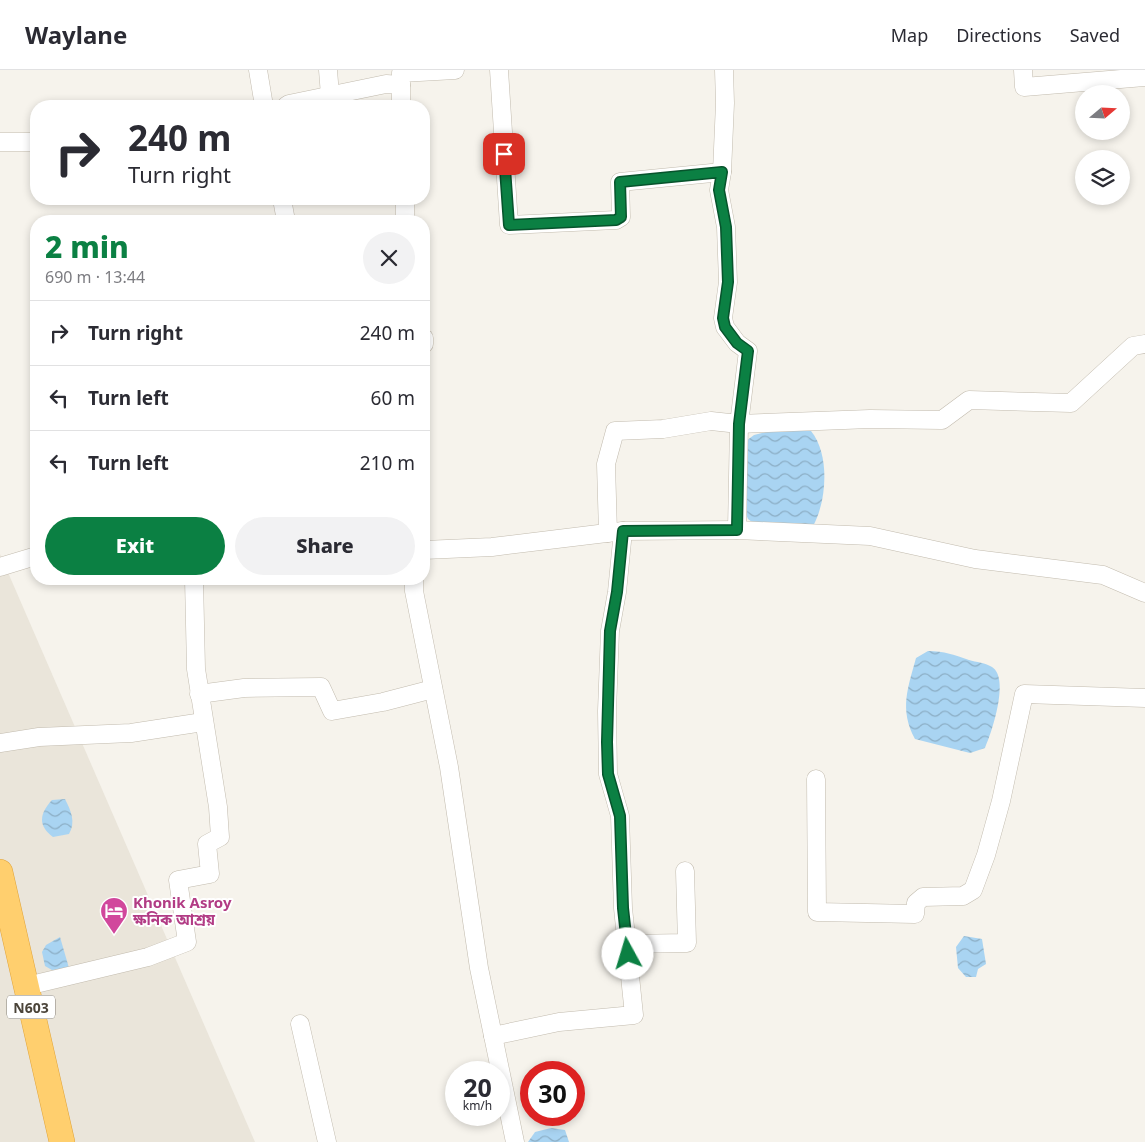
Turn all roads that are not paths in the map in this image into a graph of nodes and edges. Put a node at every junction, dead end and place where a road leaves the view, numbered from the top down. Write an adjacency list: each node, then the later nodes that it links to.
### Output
1 (258, 70): 10 (street)
2 (328, 70): 9 (street)
3 (455, 70): 8 (street)
4 (499, 70): 15 (street)
5 (724, 70): 15 (street)
6 (1022, 70): 7 (street)
7 (1145, 77)
8 (401, 85): 9 (street); 12 (street)
9 (330, 96): 11 (street)
10 (263, 100)
11 (309, 100)
12 (401, 100)
13 (0, 142): 14 (street)
14 (30, 142)
15 (722, 172): 17 (street)
16 (1145, 344): 17 (street)
17 (739, 424): 18 (street); 19 (street)
18 (737, 530): 19 (street); 25 (street)
19 (615, 532): 20 (street); 34 (street)
20 (430, 550)
21 (30, 558): 22 (street)
22 (0, 567)
23 (194, 585): 27 (street)
24 (414, 585): 26 (street)
25 (1145, 593)
26 (433, 689): 27 (street); 37 (street)
27 (199, 694): 29 (street)
28 (1145, 698): 31 (street)
29 (203, 722): 30 (street); 35 (street)
30 (0, 743)
31 (816, 779)
32 (685, 871): 34 (street)
33 (0, 872): 35 (highway, N603)
34 (627, 944): 37 (street)
35 (26, 986): 38 (highway, N603)
36 (300, 1024): 39 (street)
37 (492, 1036): 40 (street)
38 (62, 1142)
39 (327, 1142)
40 (515, 1142)

